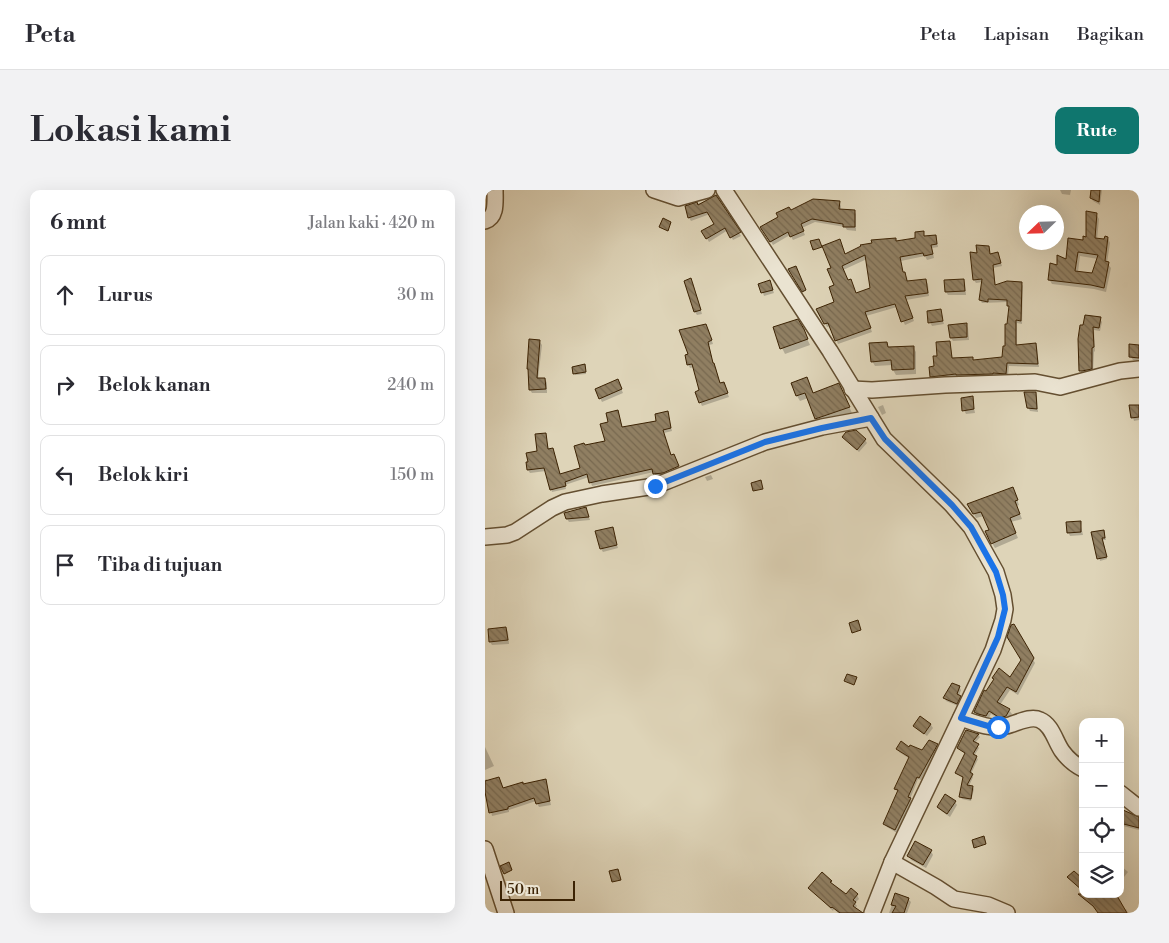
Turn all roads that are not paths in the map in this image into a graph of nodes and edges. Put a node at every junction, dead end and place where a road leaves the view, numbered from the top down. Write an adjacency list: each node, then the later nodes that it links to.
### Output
1 (495, 190): 5 (street)
2 (654, 190): 3 (street)
3 (707, 190)
4 (724, 190): 7 (street)
5 (485, 221)
6 (1139, 369): 7 (street)
7 (852, 389): 8 (street)
8 (871, 418): 9 (street); 10 (street)
9 (485, 537)
10 (961, 718): 11 (street); 15 (street)
11 (1079, 766)
12 (1124, 795): 13 (street)
13 (1139, 808)
14 (485, 849): 16 (street)
15 (892, 862): 17 (street); 18 (street)
16 (506, 913)
17 (872, 913)
18 (1007, 913)

